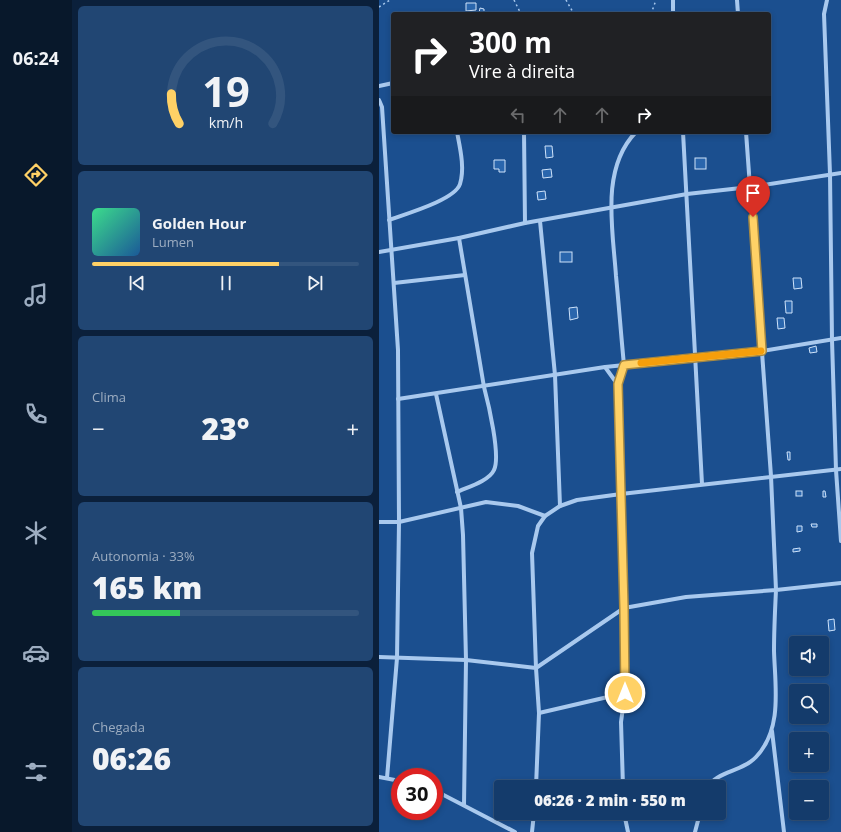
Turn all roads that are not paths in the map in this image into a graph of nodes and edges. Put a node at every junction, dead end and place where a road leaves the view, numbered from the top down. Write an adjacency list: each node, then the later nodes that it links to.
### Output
1 (673, 0): 4 (street)
2 (737, 0): 5 (street)
3 (827, 0): 15 (street)
4 (673, 12)
5 (738, 12)
6 (391, 83): 7 (street)
7 (379, 86)
8 (379, 100): 19 (street)
9 (457, 134): 19 (street)
10 (523, 134): 21 (street)
11 (635, 134): 18 (street)
12 (683, 134): 17 (street)
13 (746, 134): 16 (street)
14 (841, 173): 15 (street)
15 (831, 174): 16 (street); 28 (street)
16 (751, 187): 17 (street); 29 (street)
17 (687, 194): 18 (street); 30 (street)
18 (611, 208): 20 (street); 31 (street)
19 (389, 220): 23 (street)
20 (540, 221): 21 (street); 33 (street)
21 (525, 223): 22 (street)
22 (459, 238): 23 (street); 25 (street)
23 (391, 250): 24 (street); 26 (street)
24 (379, 252)
25 (465, 275): 26 (street); 35 (street)
26 (394, 283): 37 (street)
27 (841, 338): 28 (street)
28 (832, 340): 29 (street); 38 (street)
29 (762, 351): 30 (street); 39 (street)
30 (696, 359): 31 (street); 40 (street)
31 (624, 365): 32 (street); 34 (street)
32 (605, 367): 33 (street); 34 (street)
33 (555, 375): 35 (street); 43 (street)
34 (618, 384): 42 (street)
35 (484, 387): 36 (street); 41 (street)
36 (436, 394): 37 (street); 41 (street)
37 (398, 399): 47 (street)
38 (839, 470): 39 (street); 48 (street)
39 (771, 476): 40 (street); 50 (street)
40 (702, 484): 42 (street)
41 (457, 492): 44 (street)
42 (621, 494): 43 (street); 51 (street)
43 (560, 506): 45 (street)
44 (461, 508): 45 (street); 47 (street); 54 (street)
45 (545, 516): 55 (street)
46 (379, 522): 47 (street)
47 (399, 522): 53 (street)
48 (841, 541)
49 (841, 583): 50 (street)
50 (776, 590): 51 (street); 58 (street)
51 (624, 608): 55 (street); 56 (street)
52 (379, 656): 53 (street)
53 (397, 658): 54 (street); 60 (street)
54 (466, 660): 55 (street); 66 (street)
55 (536, 668): 57 (street)
56 (625, 693): 57 (street); 63 (street)
57 (539, 713): 62 (street)
58 (772, 728): 64 (street); 74 (street)
59 (379, 777): 60 (street)
60 (387, 778): 61 (street)
61 (391, 779)
62 (536, 780)
63 (623, 780)
64 (713, 780)
65 (443, 794): 66 (street)
66 (464, 805): 70 (street)
67 (534, 820): 71 (street)
68 (625, 820): 72 (street)
69 (698, 820): 73 (street)
70 (515, 832)
71 (533, 832)
72 (628, 832)
73 (695, 832)
74 (784, 832)

